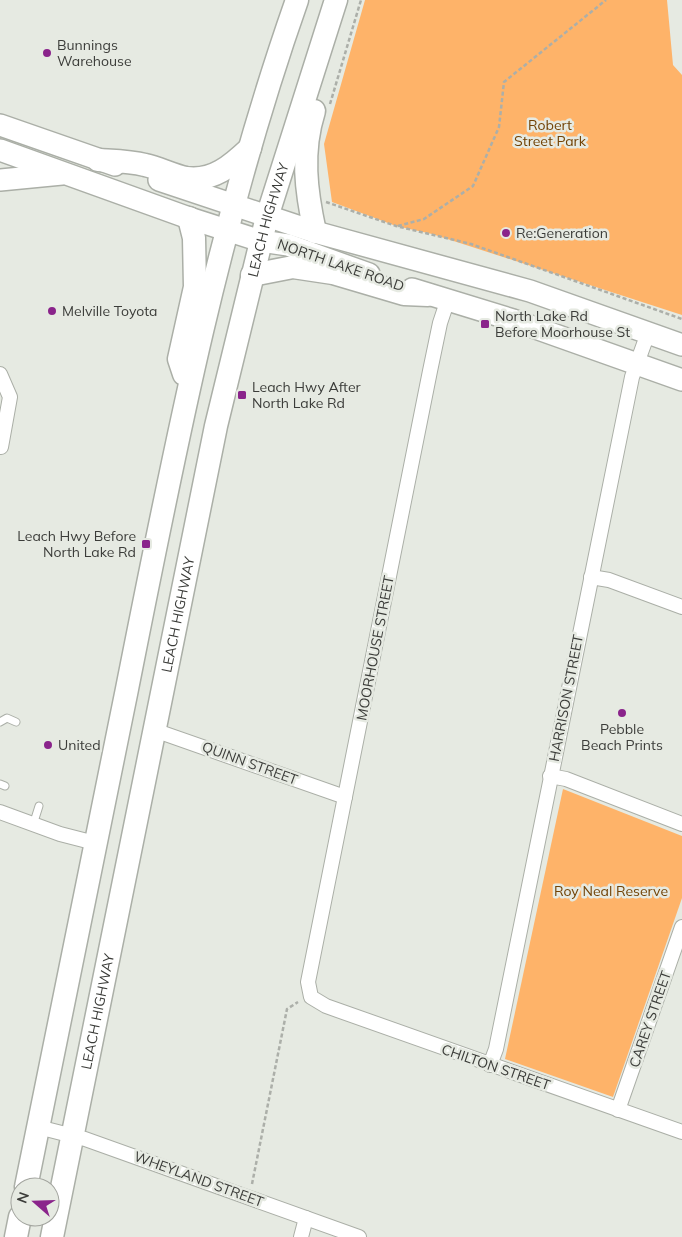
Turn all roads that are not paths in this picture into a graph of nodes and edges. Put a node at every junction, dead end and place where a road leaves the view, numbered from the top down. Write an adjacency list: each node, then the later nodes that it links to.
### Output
1 (297, 0): 5 (highway)
2 (336, 0): 11 (highway, LEACH HIGHWAY)
3 (347, 0): 14 (highway)
4 (0, 125): 7 (main road, NORTH LAKE ROAD)
5 (251, 148): 7 (highway); 10 (highway)
6 (0, 150): 8 (main road, NORTH LAKE ROAD)
7 (98, 160): 10 (main road, NORTH LAKE ROAD)
8 (64, 174): 9 (main road); 12 (main road, NORTH LAKE ROAD)
9 (0, 180)
10 (234, 206): 11 (main road, NORTH LAKE ROAD); 13 (highway)
11 (267, 217): 14 (main road, NORTH LAKE ROAD); 15 (highway, LEACH HIGHWAY)
12 (189, 218): 13 (main road, NORTH LAKE ROAD); 23 (highway)
13 (227, 230): 15 (main road, NORTH LAKE ROAD); 23 (highway)
14 (315, 232): 18 (main road, NORTH LAKE ROAD)
15 (261, 241): 16 (highway, LEACH HIGHWAY); 17 (main road, NORTH LAKE ROAD)
16 (252, 275): 17 (highway); 27 (highway, LEACH HIGHWAY)
17 (438, 297): 20 (main road, NORTH LAKE ROAD); 33 (street, MOORHOUSE STREET)
18 (648, 333): 19 (main road, NORTH LAKE ROAD); 20 (street, HARRISON STREET)
19 (682, 345)
20 (637, 364): 22 (main road, NORTH LAKE ROAD); 25 (street, HARRISON STREET)
21 (0, 374): 24 (street)
22 (682, 380)
23 (188, 388): 26 (highway)
24 (1, 448)
25 (591, 577): 28 (street); 32 (street, HARRISON STREET)
26 (145, 596): 27 (highway); 38 (highway)
27 (180, 603): 31 (highway, LEACH HIGHWAY)
28 (682, 607)
29 (0, 722): 30 (lane)
30 (16, 722)
31 (154, 730): 33 (street, QUINN STREET); 45 (highway, LEACH HIGHWAY)
32 (550, 776): 36 (street); 41 (street, HARRISON STREET)
33 (345, 797): 40 (street, MOORHOUSE STREET)
34 (39, 806): 37 (lane)
35 (0, 812): 37 (street)
36 (682, 824)
37 (32, 825): 38 (street)
38 (95, 843): 43 (highway)
39 (682, 927): 42 (street, CAREY STREET)
40 (311, 997): 41 (street, CHILTON STREET)
41 (490, 1065): 42 (street, CHILTON STREET)
42 (618, 1110): 44 (street, CHILTON STREET)
43 (38, 1127): 45 (street, WHEYLAND STREET); 46 (highway)
44 (682, 1132)
45 (73, 1135): 47 (street, WHEYLAND STREET); 48 (highway, LEACH HIGHWAY)
46 (28, 1177)
47 (306, 1218): 49 (street); 50 (street, WHEYLAND STREET)
48 (52, 1237)
49 (301, 1237)
50 (359, 1237)

